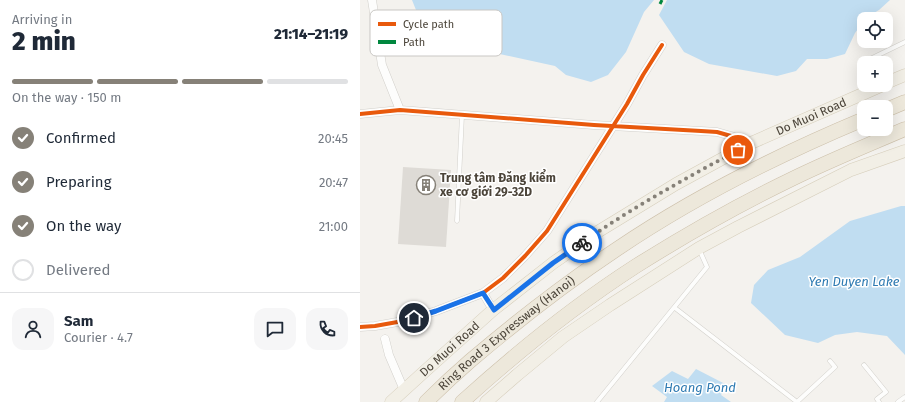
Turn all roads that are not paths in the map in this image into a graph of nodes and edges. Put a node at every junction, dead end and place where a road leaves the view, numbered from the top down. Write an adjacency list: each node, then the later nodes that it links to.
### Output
1 (372, 0): 2 (street)
2 (374, 10)
3 (905, 42): 6 (lane)
4 (662, 45): 16 (street)
5 (381, 56): 12 (street)
6 (876, 56)
7 (905, 75): 8 (main road)
8 (893, 81)
9 (866, 92): 18 (main road, Do Muoi Road)
10 (905, 102): 11 (highway)
11 (893, 107)
12 (400, 110): 13 (street); 14 (street)
13 (360, 114)
14 (462, 115): 16 (street); 20 (lane)
15 (857, 122): 32 (highway, Ring Road 3 Expressway (Hanoi))
16 (613, 126): 18 (street); 22 (street)
17 (905, 129): 33 (highway, Ring Road 3 Expressway (Hanoi))
18 (751, 143): 24 (main road, Do Muoi Road)
19 (905, 150): 21 (main road)
20 (457, 221)
21 (699, 248): 23 (lane); 34 (main road)
22 (483, 293): 24 (street); 25 (street)
23 (675, 308): 35 (lane); 36 (lane)
24 (494, 310): 29 (main road, Do Muoi Road)
25 (360, 327)
26 (385, 339): 29 (street)
27 (830, 361): 36 (lane)
28 (864, 365): 37 (lane)
29 (404, 390): 31 (main road, Do Muoi Road)
30 (905, 397): 38 (lane)
31 (391, 402)
32 (426, 402)
33 (462, 402)
34 (486, 402)
35 (597, 402)
36 (797, 402)
37 (879, 402)
38 (898, 402)

